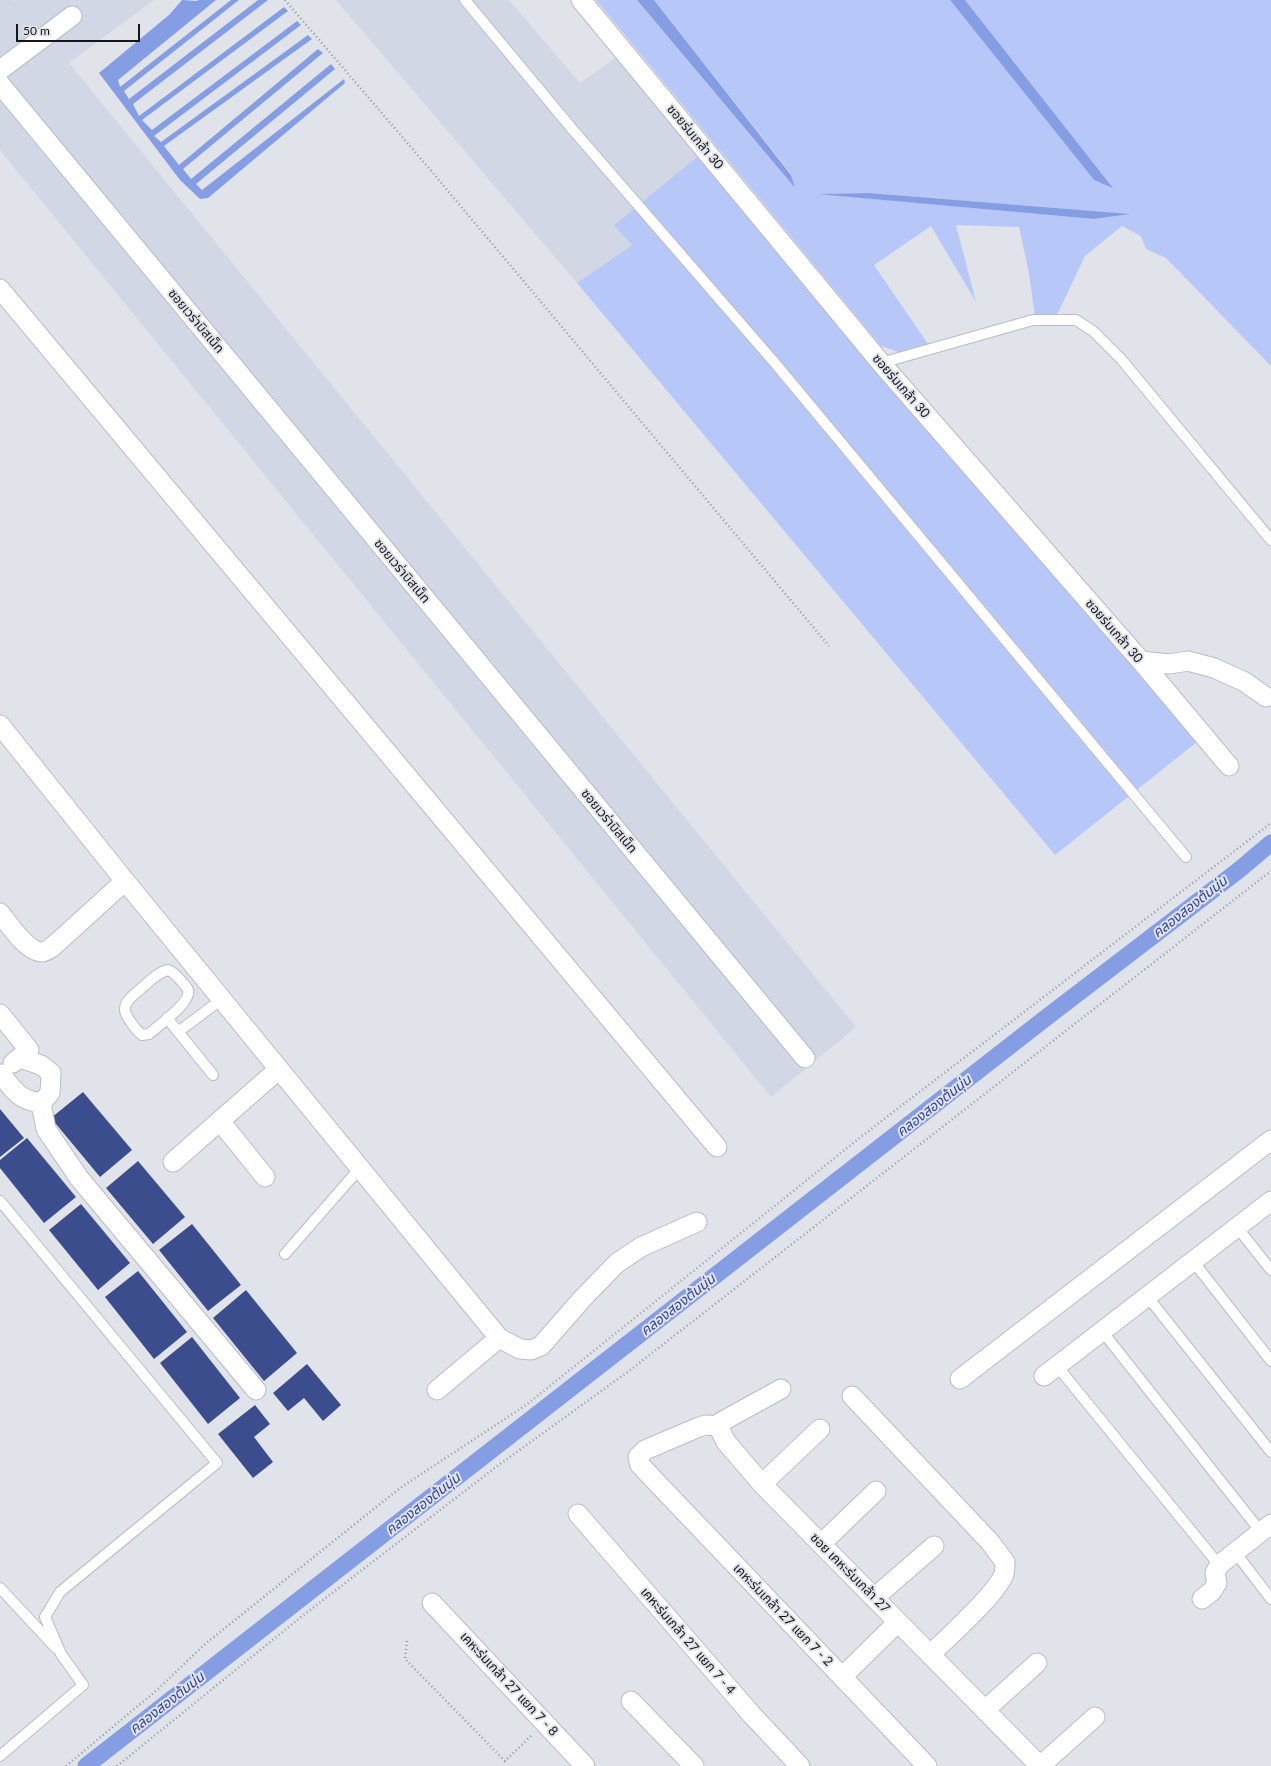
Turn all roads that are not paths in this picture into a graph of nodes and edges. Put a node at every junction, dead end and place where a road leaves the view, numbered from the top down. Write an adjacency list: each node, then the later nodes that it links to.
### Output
1 (465, 0): 13 (lane)
2 (581, 0): 7 (street, ซอยร่มเกล้า 30)
3 (72, 16): 4 (street)
4 (0, 70)
5 (0, 84): 21 (street, ซอยเวร่าบิสเน็ท)
6 (0, 289): 28 (street)
7 (880, 363): 8 (lane); 9 (street, ซอยร่มเกล้า 30)
8 (1271, 540)
9 (1141, 661): 10 (street); 12 (street, ซอยร่มเกล้า 30)
10 (1266, 696)
11 (0, 725): 14 (street)
12 (1229, 766)
13 (1186, 857)
14 (125, 881): 15 (street); 16 (street)
15 (0, 913)
16 (222, 999): 19 (lane); 22 (street)
17 (0, 1014): 20 (street)
18 (167, 1018): 18 (lane); 19 (lane)
19 (178, 1032): 24 (lane)
20 (24, 1054): 23 (street); 25 (street)
21 (805, 1058)
22 (279, 1069): 26 (street); 30 (street)
23 (0, 1073): 25 (street)
24 (213, 1075)
25 (41, 1103): 46 (street)
26 (220, 1121): 29 (street); 31 (street)
27 (1271, 1140): 44 (street)
28 (717, 1147)
29 (173, 1162)
30 (360, 1168): 36 (lane); 41 (street)
31 (265, 1177)
32 (0, 1200): 66 (lane)
33 (1271, 1201): 35 (street)
34 (697, 1222): 41 (street)
35 (1237, 1227): 37 (street); 38 (lane)
36 (285, 1254)
37 (1193, 1261): 39 (street); 42 (lane)
38 (1271, 1270)
39 (1147, 1296): 40 (street); 51 (lane)
40 (1102, 1331): 43 (street); 55 (lane)
41 (499, 1338): 47 (street)
42 (1271, 1361)
43 (1050, 1371): 59 (lane)
44 (960, 1379)
45 (781, 1389): 49 (street)
46 (256, 1390)
47 (438, 1390)
48 (852, 1396): 67 (street)
49 (720, 1426): 52 (street, ซอย เคหะร่มเกล้า 27); 69 (street, เคหะร่มเกล้า 27 แยก 7 - 2)
50 (820, 1429): 52 (street)
51 (1271, 1452)
52 (762, 1484): 56 (street, ซอย เคหะร่มเกล้า 27)
53 (876, 1491): 56 (street)
54 (578, 1514): 76 (street, เคหะร่มเกล้า 27 แยก 7 - 4)
55 (1266, 1528): 58 (street)
56 (821, 1544): 61 (street, ซอย เคหะร่มเกล้า 27)
57 (934, 1546): 61 (street)
58 (1235, 1552): 59 (street); 63 (lane)
59 (1219, 1565): 62 (street)
60 (0, 1588): 66 (lane)
61 (874, 1598): 65 (street, ซอย เคหะร่มเกล้า 27)
62 (1202, 1599)
63 (1271, 1599)
64 (432, 1603): 74 (street, เคหะร่มเกล้า 27 แยก 7 - 8)
65 (898, 1622): 67 (street, ซอย เคหะร่มเกล้า 27); 69 (street)
66 (61, 1654): 73 (lane)
67 (930, 1655): 71 (street, ซอย เคหะร่มเกล้า 27)
68 (1037, 1663): 71 (street)
69 (842, 1677): 77 (street, เคหะร่มเกล้า 27 แยก 7 - 2)
70 (631, 1701): 75 (street)
71 (986, 1710): 78 (street, ซอย เคหะร่มเกล้า 27)
72 (1095, 1717): 78 (street)
73 (0, 1756)
74 (585, 1766)
75 (694, 1766)
76 (800, 1766)
77 (927, 1766)
78 (1040, 1766)

